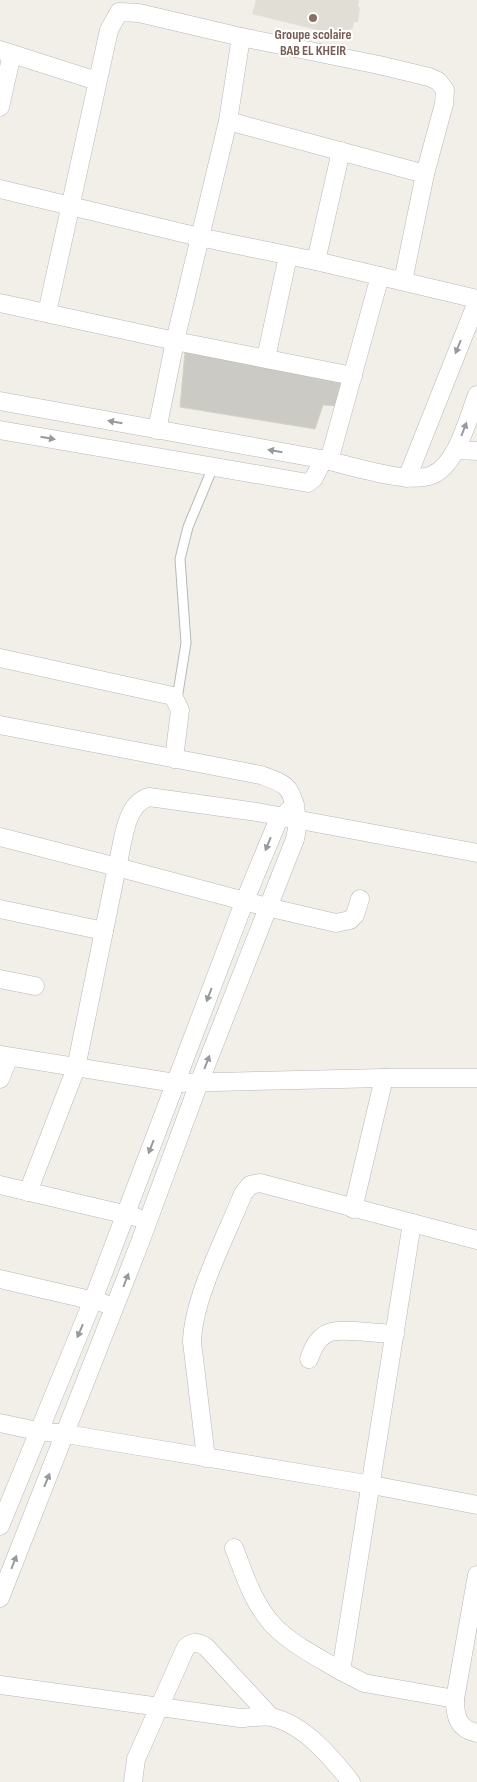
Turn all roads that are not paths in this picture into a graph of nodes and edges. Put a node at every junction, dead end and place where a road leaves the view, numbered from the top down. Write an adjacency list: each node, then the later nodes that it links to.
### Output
1 (241, 37): 3 (street); 5 (street); 7 (street)
2 (6, 52): 3 (street); 4 (street)
3 (97, 81): 9 (street)
4 (0, 108)
5 (228, 121): 6 (street); 10 (street)
6 (341, 151): 7 (street); 12 (street)
7 (425, 174): 14 (street)
8 (0, 189): 9 (street)
9 (71, 206): 10 (street); 17 (street)
10 (200, 238): 11 (street); 18 (street)
11 (288, 256): 12 (street); 19 (street)
12 (316, 261): 13 (street)
13 (380, 276): 14 (street); 20 (street)
14 (403, 281): 15 (street)
15 (477, 300): 30 (street, one-way to 30)
16 (0, 303): 17 (street)
17 (47, 313): 18 (street)
18 (175, 341): 19 (street); 24 (street)
19 (266, 358): 20 (street)
20 (353, 376): 28 (street)
21 (477, 395): 26 (street, one-way to 21)
22 (0, 402): 24 (street, one-way to 22)
23 (0, 430): 29 (street, one-way to 29)
24 (157, 430): 25 (street)
25 (218, 441): 28 (street, one-way to 25); 29 (street)
26 (456, 450): 27 (street); 30 (street)
27 (477, 452)
28 (326, 460): 29 (street); 30 (street)
29 (213, 467): 32 (lane)
30 (407, 478)
31 (0, 658): 32 (street)
32 (177, 700): 34 (street)
33 (0, 725): 34 (street)
34 (174, 759): 35 (street)
35 (290, 819): 37 (street); 38 (street); 40 (street, one-way to 40); 41 (street)
36 (0, 837): 38 (street)
37 (477, 853)
38 (118, 867): 40 (street); 43 (street)
39 (360, 899): 41 (street)
40 (245, 900): 41 (street); 51 (street, one-way to 51)
41 (267, 907): 52 (street, one-way to 41)
42 (0, 909): 43 (street)
43 (104, 931): 47 (street)
44 (0, 979): 45 (street)
45 (35, 986)
46 (4, 1056): 47 (street); 50 (street)
47 (76, 1068): 51 (street); 54 (street)
48 (384, 1078): 49 (street); 52 (street); 55 (street)
49 (477, 1078)
50 (0, 1079)
51 (175, 1083): 52 (street); 56 (street, one-way to 56)
52 (199, 1083): 57 (street)
53 (0, 1185): 54 (street)
54 (28, 1192): 56 (street)
55 (353, 1209): 58 (street); 68 (street)
56 (126, 1214): 57 (street); 61 (street)
57 (148, 1220): 62 (street, one-way to 57)
58 (412, 1223): 59 (street); 63 (street)
59 (477, 1240)
60 (0, 1279): 61 (street)
61 (93, 1300): 62 (street); 66 (street, one-way to 66)
62 (116, 1306): 67 (street)
63 (395, 1334): 64 (street); 69 (street)
64 (309, 1359)
65 (0, 1423): 66 (street)
66 (37, 1431): 67 (street); 71 (street)
67 (66, 1434): 68 (street); 72 (street, one-way to 67)
68 (206, 1458): 69 (street)
69 (372, 1485): 70 (street); 77 (street)
70 (477, 1505)
71 (1, 1522): 72 (street)
72 (28, 1525): 76 (street, one-way to 72)
73 (234, 1548): 77 (street)
74 (477, 1575): 75 (street)
75 (475, 1594): 79 (street)
76 (0, 1598)
77 (341, 1671): 79 (street)
78 (0, 1685): 80 (street)
79 (455, 1699): 82 (street)
80 (158, 1708): 81 (street); 81 (street); 83 (street)
81 (270, 1716): 84 (street)
82 (477, 1733)
83 (133, 1782)
84 (351, 1782)

